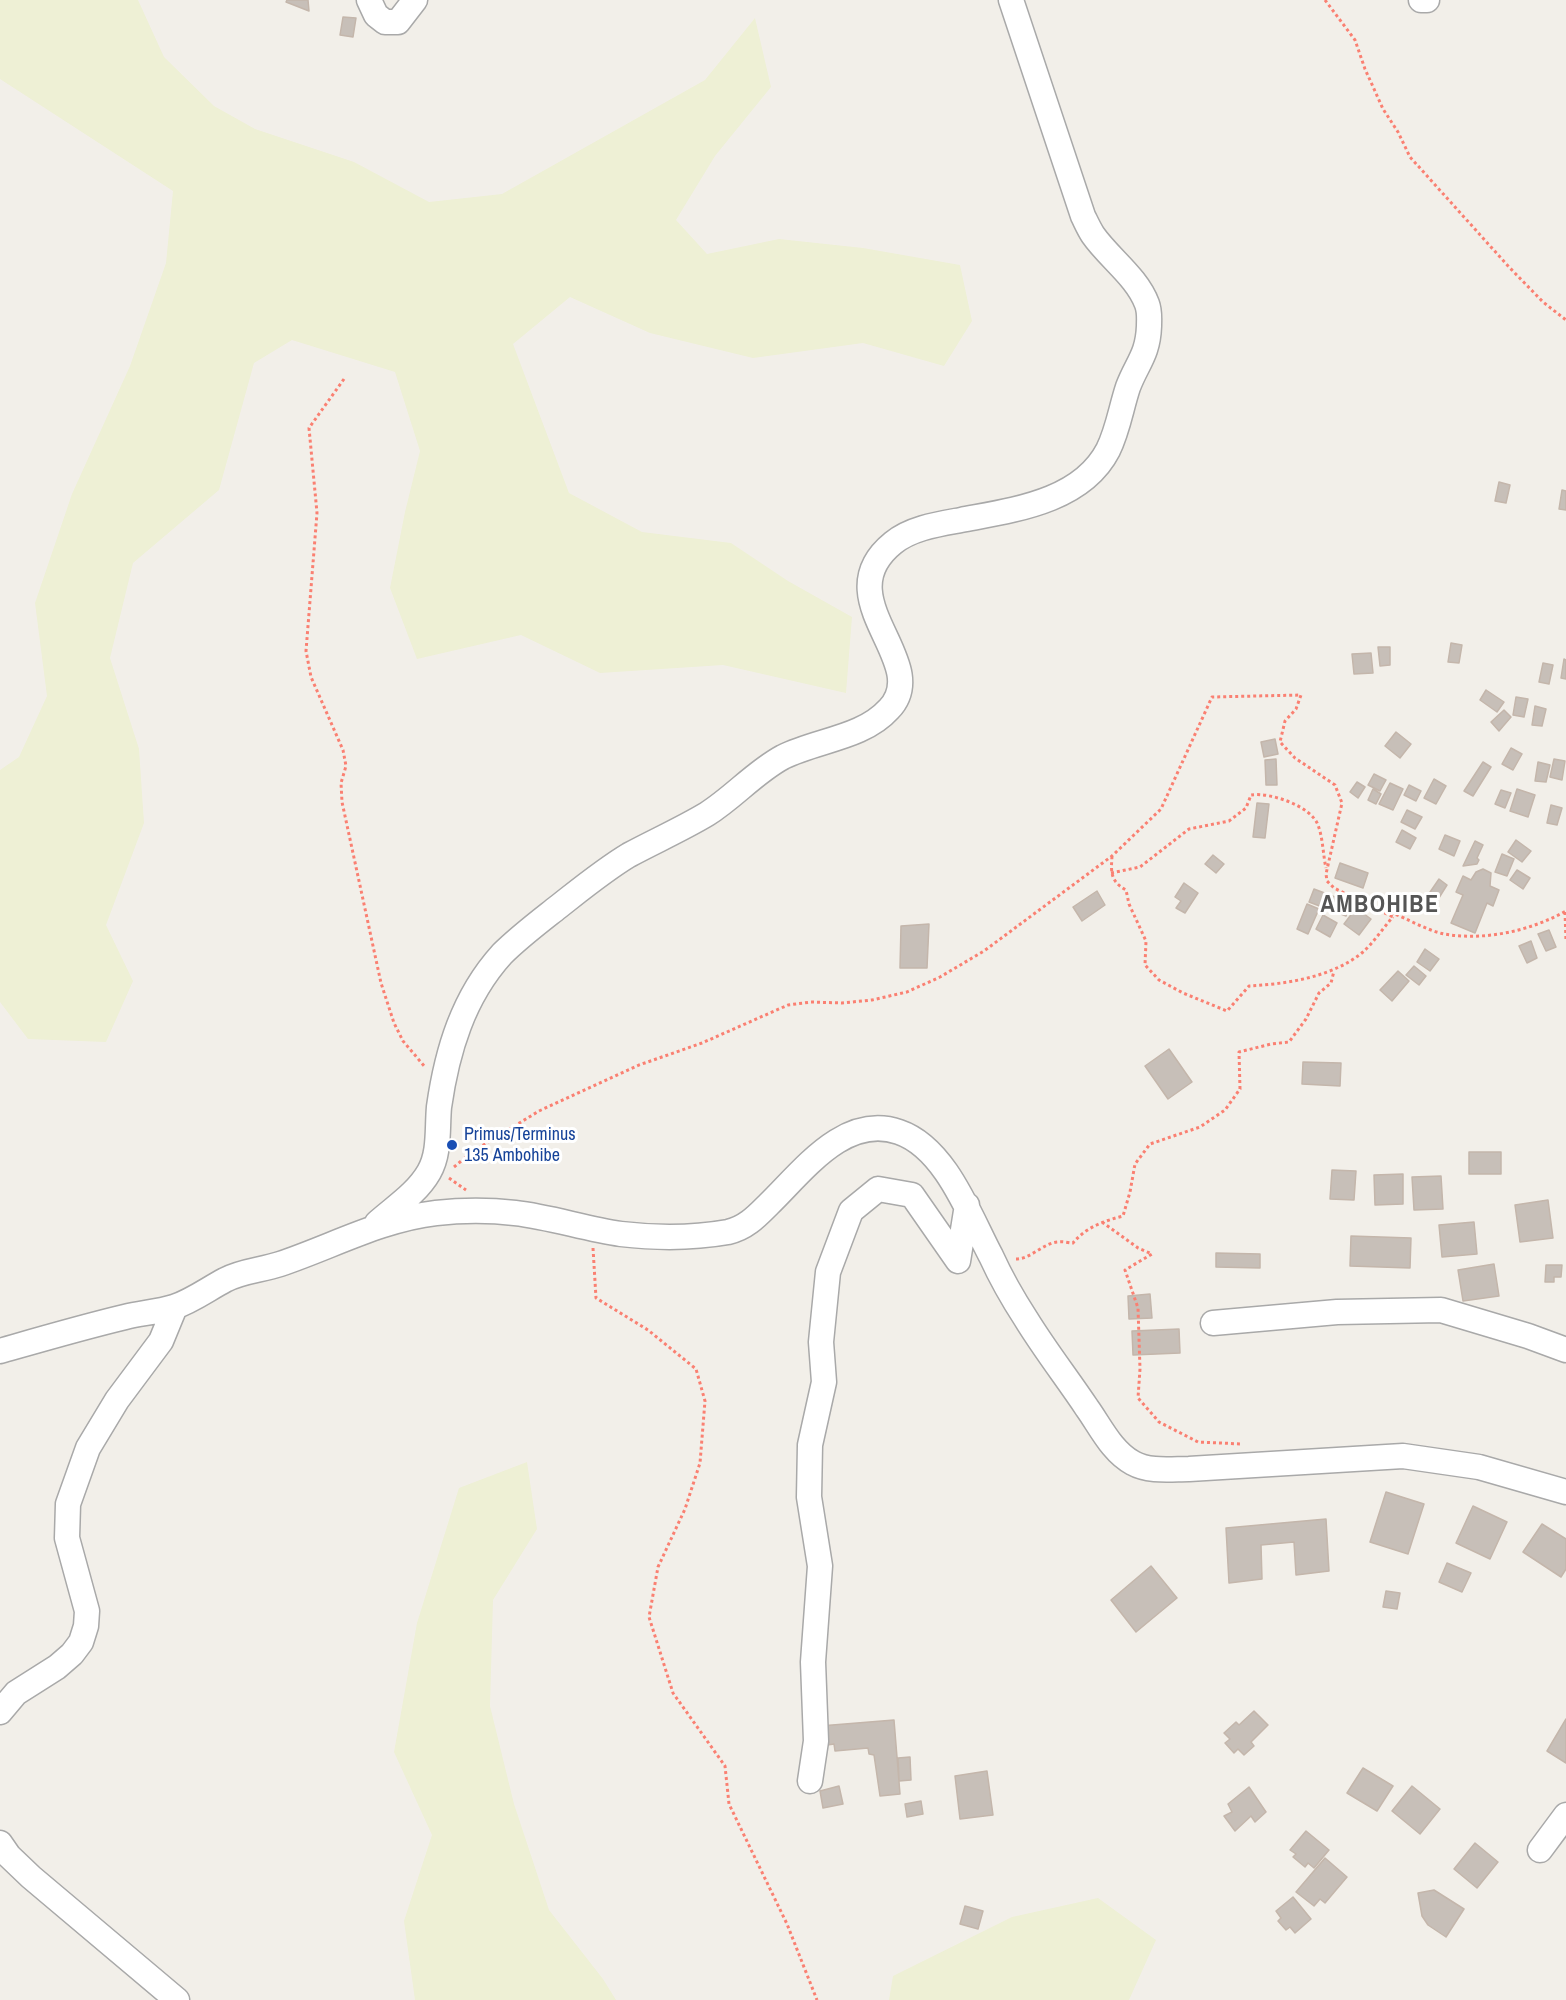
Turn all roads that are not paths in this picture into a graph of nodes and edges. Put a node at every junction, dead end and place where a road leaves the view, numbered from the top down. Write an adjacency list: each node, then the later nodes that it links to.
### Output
1 (369, 0): 2 (street)
2 (415, 0)
3 (1011, 0): 7 (street)
4 (1421, 0): 5 (street)
5 (1426, 0)
6 (968, 1205): 7 (street); 12 (street); 14 (street)
7 (367, 1231): 8 (street)
8 (175, 1307): 11 (street); 13 (street)
9 (1213, 1323): 10 (street)
10 (1566, 1350)
11 (0, 1351)
12 (1566, 1492)
13 (0, 1712)
14 (810, 1781)
15 (1566, 1815): 17 (street)
16 (0, 1844): 18 (street)
17 (1540, 1850)
18 (177, 2000)

